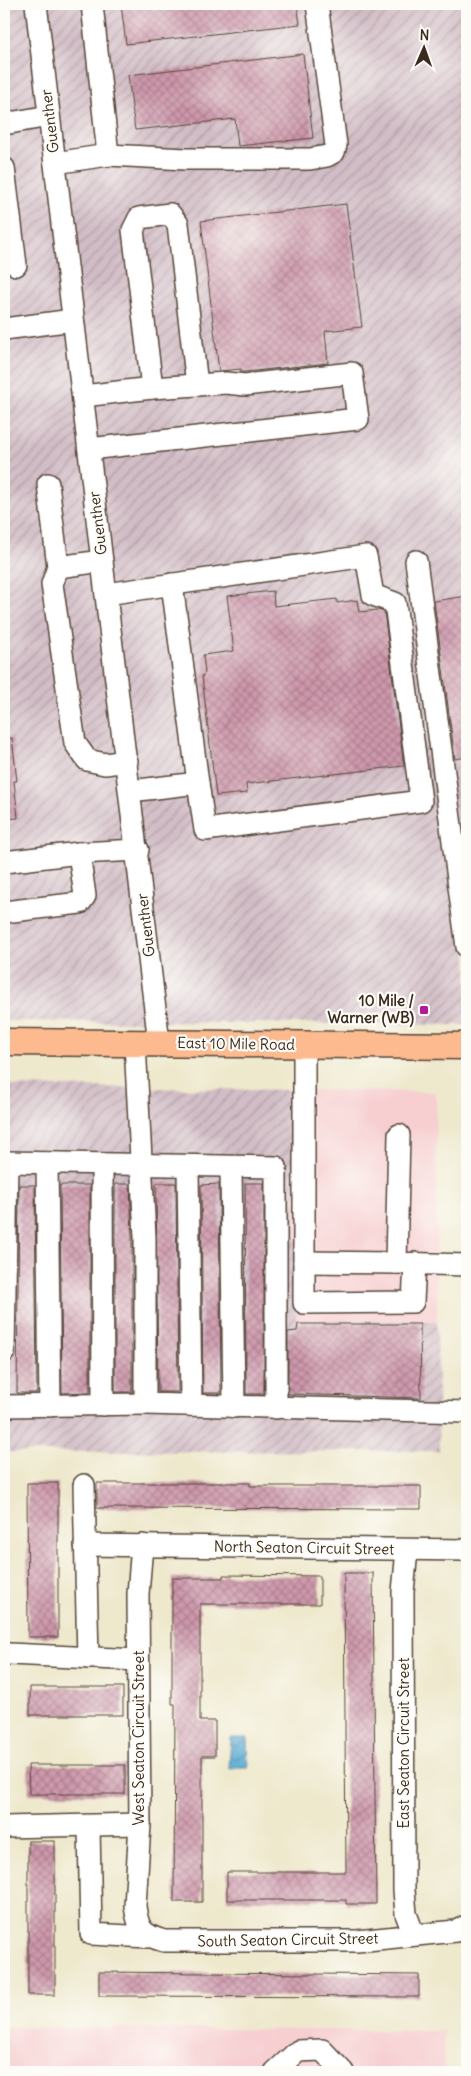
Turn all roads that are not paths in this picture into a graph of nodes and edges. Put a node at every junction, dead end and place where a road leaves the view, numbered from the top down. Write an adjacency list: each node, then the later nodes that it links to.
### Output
1 (36, 4): 4 (street, Guenther)
2 (92, 4): 6 (street)
3 (317, 4): 6 (street)
4 (49, 116): 5 (street); 7 (street, Guenther)
5 (4, 124)
6 (108, 155): 7 (street)
7 (55, 163): 10 (street, Guenther)
8 (4, 168): 9 (street)
9 (16, 265)
10 (74, 320): 11 (street); 14 (street, Guenther)
11 (4, 329)
12 (197, 385): 13 (street); 13 (street); 15 (street)
13 (152, 388): 14 (street)
14 (83, 396): 15 (street, Guenther)
15 (89, 450): 17 (street, Guenther)
16 (48, 484): 19 (street)
17 (102, 561): 19 (street); 21 (street, Guenther)
18 (416, 562): 29 (street)
19 (58, 566): 22 (street)
20 (172, 584): 21 (street); 23 (street); 23 (street)
21 (106, 594): 22 (street, Guenther)
22 (126, 761): 24 (street, Guenther)
23 (198, 783): 24 (street)
24 (130, 791): 25 (street, Guenther)
25 (138, 850): 26 (street); 31 (street, Guenther)
26 (79, 853): 27 (street); 28 (street)
27 (4, 862)
28 (4, 912)
29 (467, 947)
30 (4, 1042): 31 (main road, East 10 Mile Road)
31 (147, 1043): 32 (main road, East 10 Mile Road); 37 (street, Guenther)
32 (304, 1045): 33 (main road, East 10 Mile Road); 40 (street)
33 (467, 1046)
34 (399, 1135): 41 (street)
35 (47, 1164): 36 (street); 43 (street); 48 (street)
36 (102, 1165): 37 (street); 45 (street)
37 (142, 1166): 38 (street); 44 (street, Guenther)
38 (188, 1167): 39 (street); 46 (street)
39 (231, 1167): 49 (street); 50 (street)
40 (304, 1262): 41 (street); 41 (street)
41 (405, 1263): 42 (street)
42 (467, 1266)
43 (4, 1352)
44 (146, 1404): 45 (street); 46 (street)
45 (103, 1405): 48 (street)
46 (191, 1405): 49 (street)
47 (4, 1406): 48 (street)
48 (50, 1406)
49 (234, 1406): 50 (street)
50 (276, 1408): 51 (street)
51 (467, 1412)
52 (84, 1485): 53 (street)
53 (85, 1545): 54 (street, North Seaton Circuit Street); 58 (street)
54 (142, 1545): 55 (street, North Seaton Circuit Street); 59 (street, West Seaton Circuit Street)
55 (407, 1550): 56 (street, North Seaton Circuit Street); 65 (street, East Seaton Circuit Street)
56 (467, 1550)
57 (10, 1654): 58 (street)
58 (88, 1658): 59 (street)
59 (138, 1660): 60 (street, West Seaton Circuit Street)
60 (140, 1824): 62 (street); 64 (street, West Seaton Circuit Street)
61 (4, 1826): 62 (street)
62 (89, 1826): 64 (street, South Seaton Circuit Street)
63 (467, 1926): 65 (street, South Seaton Circuit Street)
64 (145, 1933): 65 (street, South Seaton Circuit Street)
65 (414, 1934)
66 (275, 2072): 67 (street)
67 (343, 2072)

